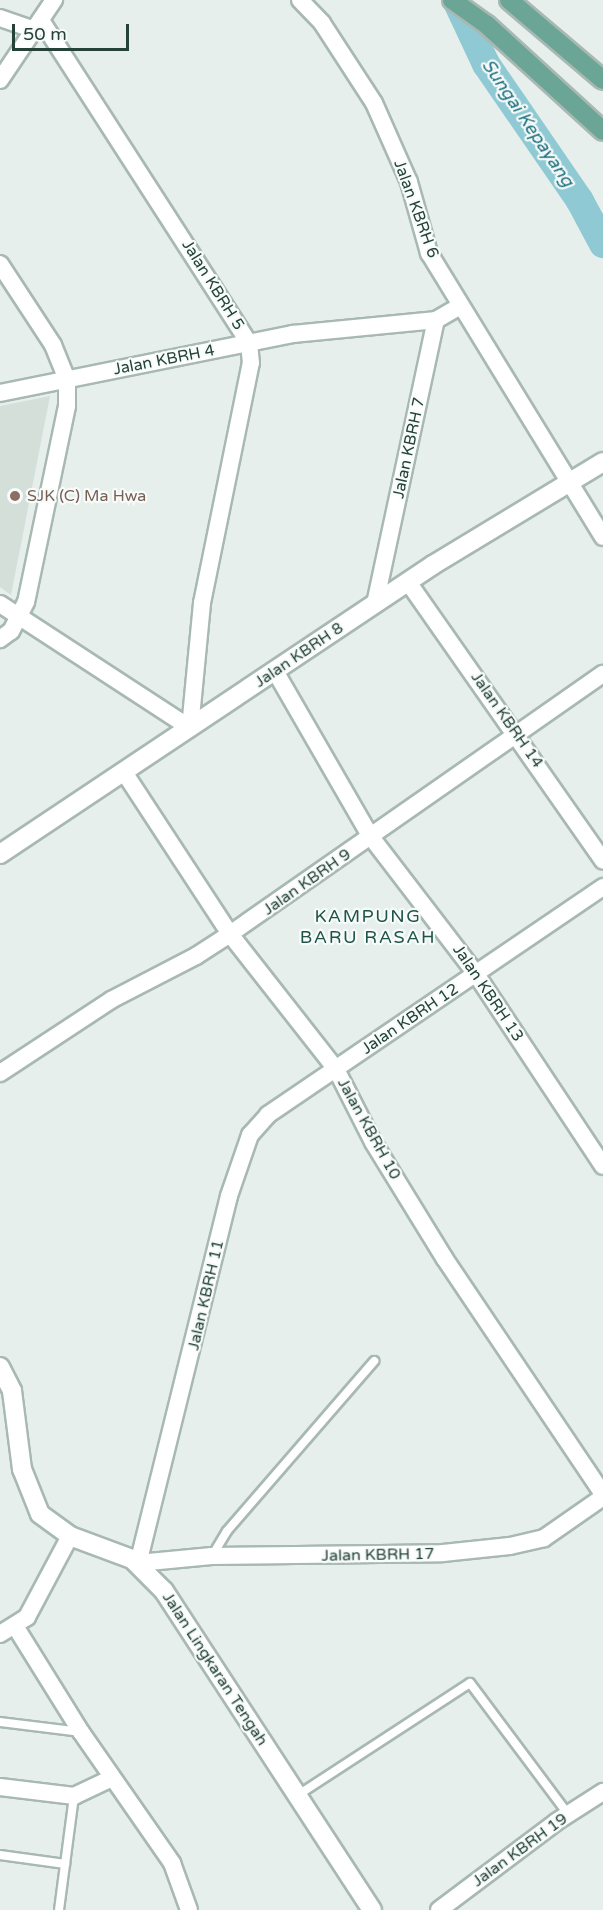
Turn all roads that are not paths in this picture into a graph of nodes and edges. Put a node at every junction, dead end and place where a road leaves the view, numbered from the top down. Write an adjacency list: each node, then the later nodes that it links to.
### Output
1 (54, 0): 6 (street)
2 (300, 0): 11 (street, Jalan KBRH 6)
3 (452, 0): 9 (main road)
4 (509, 0): 7 (main road)
5 (0, 18): 6 (street)
6 (37, 25): 8 (street); 13 (street, Jalan KBRH 5)
7 (601, 76)
8 (0, 80)
9 (603, 131)
10 (0, 264): 14 (street)
11 (460, 306): 12 (street); 17 (street, Jalan KBRH 6)
12 (436, 320): 13 (street, Jalan KBRH 4); 21 (street, Jalan KBRH 7)
13 (249, 343): 14 (street, Jalan KBRH 4); 26 (street, Jalan KBRH 5)
14 (67, 380): 15 (street, Jalan KBRH 4); 22 (street)
15 (0, 393)
16 (603, 462): 17 (street, Jalan KBRH 8)
17 (567, 482): 18 (street, Jalan KBRH 6); 19 (street, Jalan KBRH 8)
18 (603, 537)
19 (408, 582): 21 (street, Jalan KBRH 8); 27 (street, Jalan KBRH 14)
20 (0, 604): 22 (street)
21 (375, 604): 24 (street, Jalan KBRH 8)
22 (18, 616): 23 (street); 26 (street)
23 (0, 639)
24 (274, 671): 26 (street, Jalan KBRH 8); 29 (street, Jalan KBRH 13)
25 (603, 674): 27 (street, Jalan KBRH 9)
26 (190, 728): 28 (street, Jalan KBRH 8)
27 (518, 735): 29 (street, Jalan KBRH 9); 31 (street, Jalan KBRH 14)
28 (124, 772): 30 (street, Jalan KBRH 8); 33 (street, Jalan KBRH 10)
29 (371, 837): 33 (street, Jalan KBRH 9); 34 (street, Jalan KBRH 13)
30 (0, 854)
31 (603, 860)
32 (603, 887): 34 (street, Jalan KBRH 12)
33 (230, 934): 35 (street, Jalan KBRH 10); 36 (street, Jalan KBRH 9)
34 (476, 974): 35 (street, Jalan KBRH 12); 37 (street, Jalan KBRH 13)
35 (336, 1069): 40 (street, Jalan KBRH 10); 43 (street, Jalan KBRH 11)
36 (0, 1072)
37 (603, 1166)
38 (374, 1361): 42 (lane)
39 (0, 1367): 41 (street, Jalan Lingkaran Tengah)
40 (603, 1496): 42 (street, Jalan KBRH 17)
41 (70, 1536): 43 (street, Jalan Lingkaran Tengah); 44 (street)
42 (212, 1556): 43 (street, Jalan KBRH 17)
43 (138, 1563): 51 (street, Jalan Lingkaran Tengah)
44 (8, 1630): 46 (street)
45 (0, 1722): 46 (lane)
46 (81, 1732): 47 (street)
47 (112, 1778): 50 (street); 56 (street)
48 (0, 1787): 50 (street)
49 (603, 1792): 52 (street, Jalan KBRH 19)
50 (74, 1796): 54 (lane)
51 (298, 1796): 52 (lane); 57 (street, Jalan Lingkaran Tengah)
52 (568, 1814): 58 (street, Jalan KBRH 19)
53 (0, 1855): 54 (lane)
54 (65, 1864): 55 (lane)
55 (59, 1910)
56 (189, 1910)
57 (372, 1910)
58 (439, 1910)

